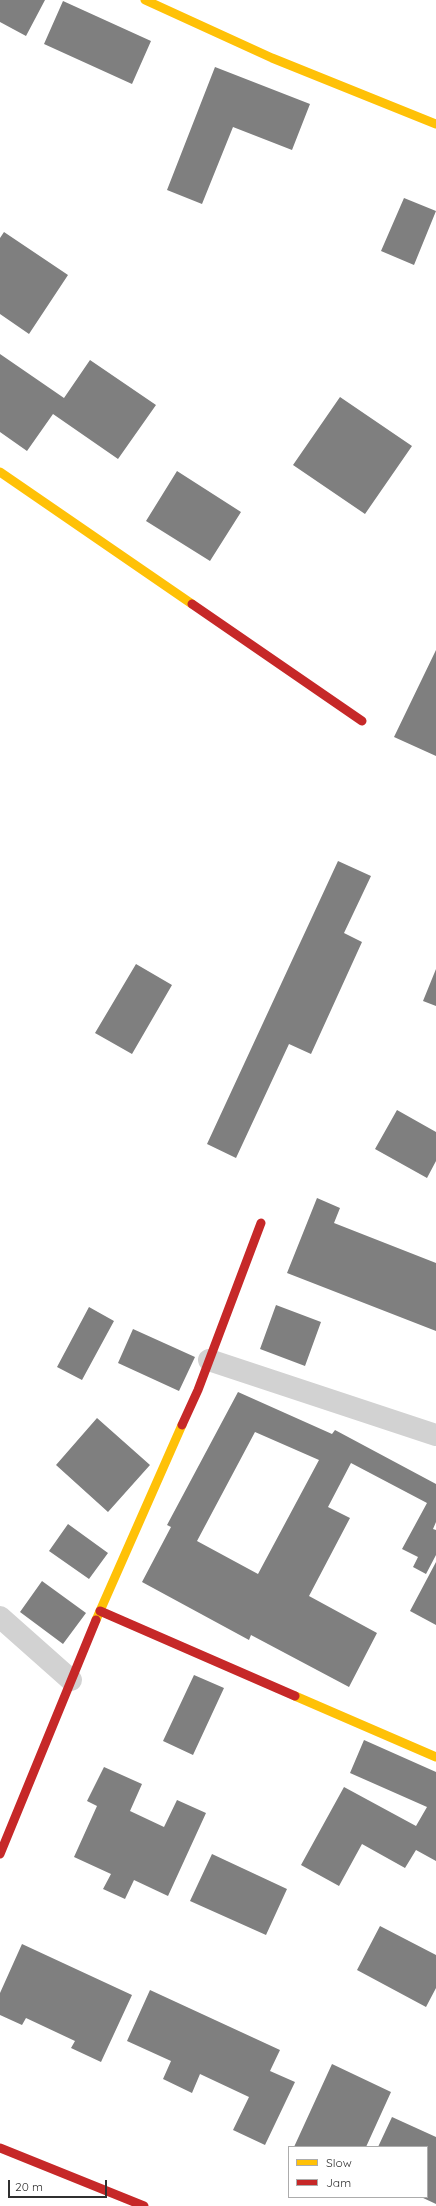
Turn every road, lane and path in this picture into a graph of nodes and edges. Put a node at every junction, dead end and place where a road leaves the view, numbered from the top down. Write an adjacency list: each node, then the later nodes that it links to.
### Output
1 (145, 0): 2 (street)
2 (436, 124)
3 (0, 472): 4 (street)
4 (362, 721)
5 (261, 1223): 6 (street)
6 (209, 1360): 7 (street); 8 (street)
7 (436, 1435)
8 (100, 1611): 10 (street); 11 (street)
9 (0, 1617): 10 (street)
10 (71, 1680): 12 (street)
11 (436, 1757)
12 (0, 1854)
13 (0, 2148): 14 (street)
14 (144, 2206)

